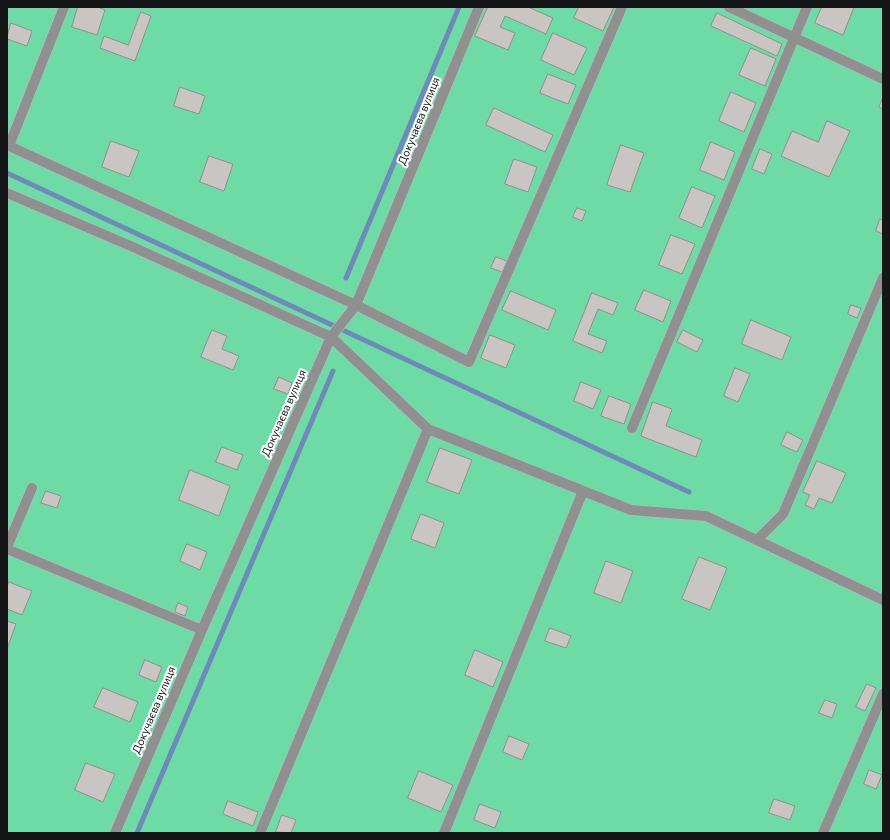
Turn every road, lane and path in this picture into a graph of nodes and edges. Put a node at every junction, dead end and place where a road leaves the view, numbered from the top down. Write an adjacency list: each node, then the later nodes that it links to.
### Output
1 (64, 7): 8 (street)
2 (480, 7): 11 (street, Докучаєва вулиця)
3 (622, 7): 11 (street)
4 (729, 7): 6 (street)
5 (807, 7): 6 (street)
6 (795, 37): 7 (street); 13 (street)
7 (883, 78)
8 (8, 146): 11 (street)
9 (7, 193): 12 (street)
10 (883, 278): 17 (street)
11 (356, 306): 12 (street, Докучаєва вулиця)
12 (331, 337): 14 (street); 20 (street, Докучаєва вулиця)
13 (632, 428)
14 (428, 429): 16 (street); 23 (street)
15 (32, 488): 18 (street)
16 (583, 491): 17 (street); 24 (street)
17 (757, 540): 19 (street)
18 (7, 548): 20 (street)
19 (883, 600)
20 (202, 630): 22 (street, Докучаєва вулиця)
21 (883, 694): 25 (street)
22 (115, 833)
23 (260, 833)
24 (444, 833)
25 (823, 833)

